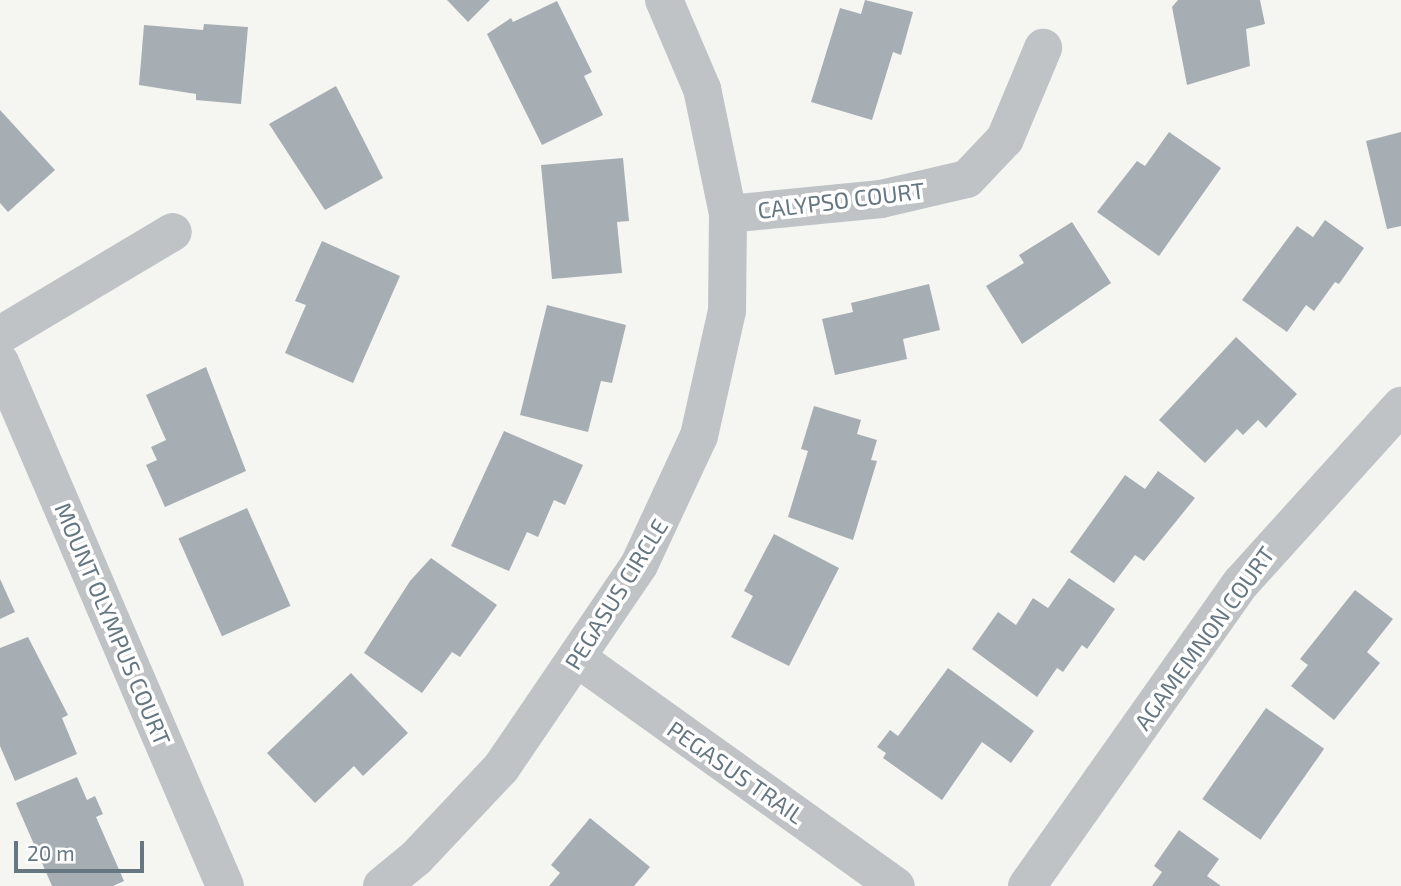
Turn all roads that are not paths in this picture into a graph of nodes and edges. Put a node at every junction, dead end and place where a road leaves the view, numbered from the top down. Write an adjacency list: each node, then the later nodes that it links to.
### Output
1 (664, 0): 3 (street, PEGASUS CIRCLE)
2 (1043, 48): 3 (street, CALYPSO COURT)
3 (728, 214): 8 (street, PEGASUS CIRCLE)
4 (173, 232): 5 (street)
5 (0, 335)
6 (0, 362): 9 (street, MOUNT OLYMPUS COURT)
7 (1401, 406): 12 (street, AGAMEMNON COURT)
8 (577, 658): 10 (street, PEGASUS CIRCLE); 11 (street, PEGASUS TRAIL)
9 (225, 886)
10 (382, 886)
11 (896, 886)
12 (1027, 886)

